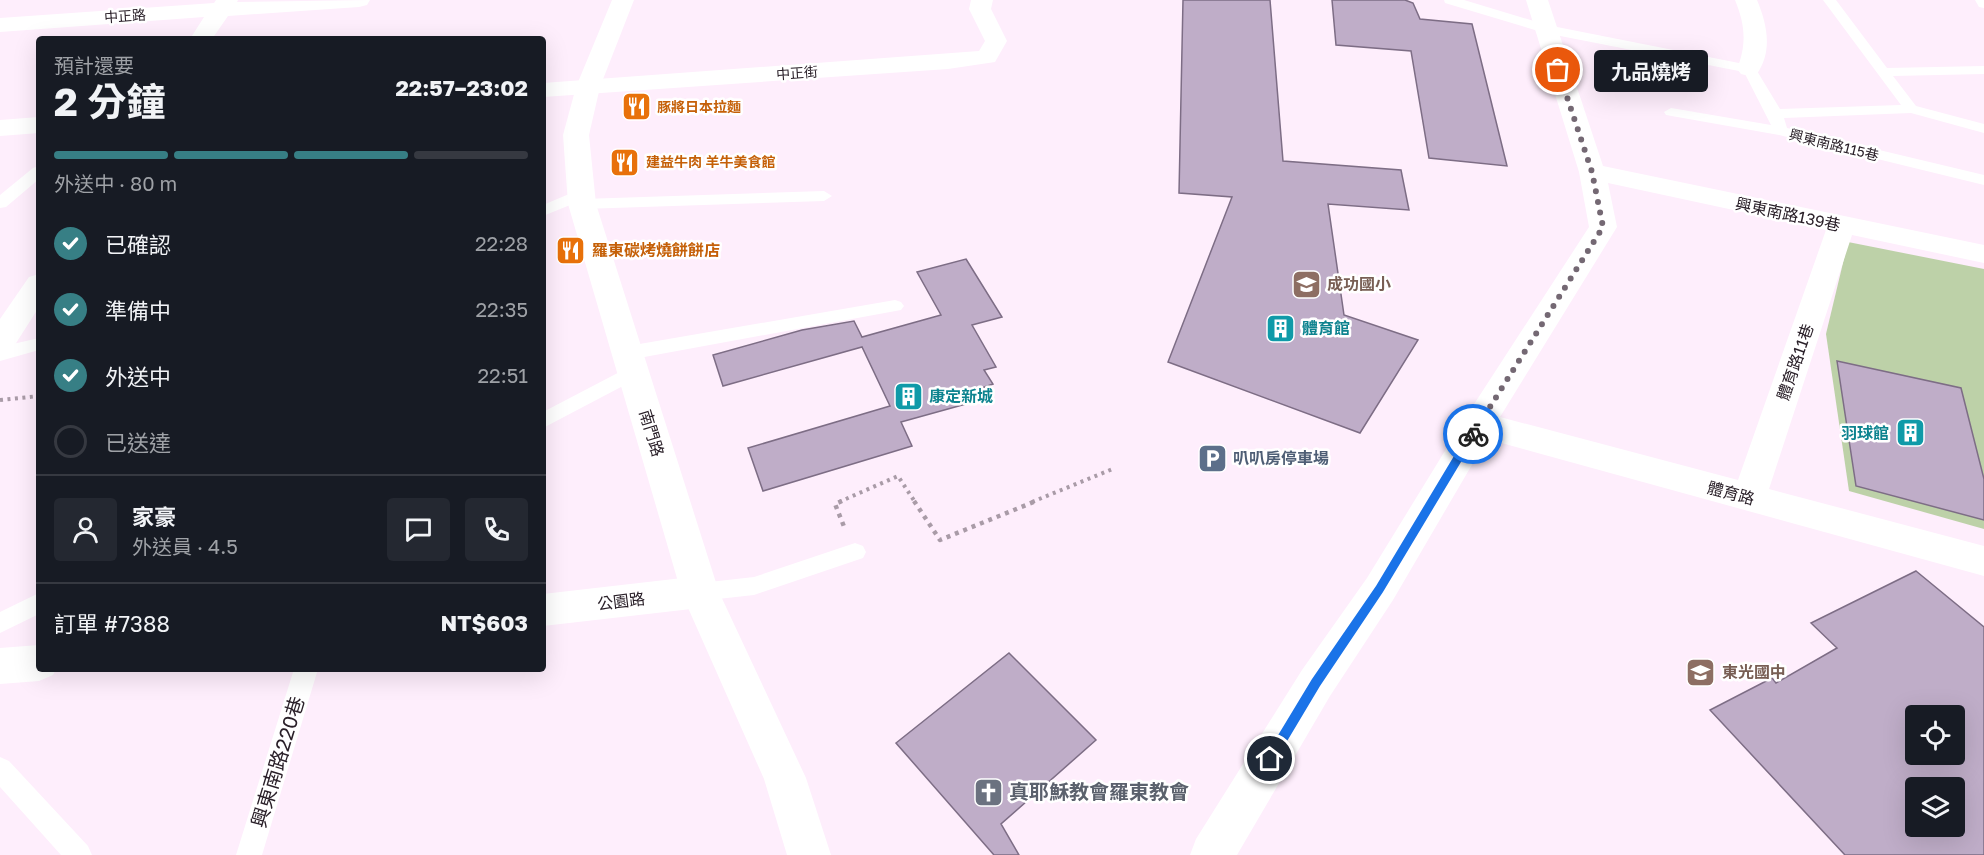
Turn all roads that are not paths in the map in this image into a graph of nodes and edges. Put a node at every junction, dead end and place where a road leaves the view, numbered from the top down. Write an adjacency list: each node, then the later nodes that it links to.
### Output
1 (359, 0): 9 (street, 中正路)
2 (622, 0): 16 (street, 南門路)
3 (982, 0): 16 (street, 中正街)
4 (1450, 0): 10 (lane)
5 (1746, 0): 13 (street)
6 (1830, 0): 15 (lane)
7 (1981, 0): 8 (lane)
8 (1984, 4)
9 (223, 5): 11 (street, 中正路); 12 (street)
10 (1541, 14): 13 (lane); 25 (street)
11 (0, 25)
12 (203, 36)
13 (1749, 69): 20 (lane, 興東南路115巷)
14 (1984, 70): 15 (lane)
15 (1884, 72): 18 (lane)
16 (588, 87): 17 (street, 中正街); 29 (street, 南門路)
17 (546, 90)
18 (1911, 109): 20 (lane); 23 (lane)
19 (1671, 112): 24 (lane)
20 (1775, 114): 24 (lane, 興東南路115巷)
21 (36, 125): 22 (street)
22 (0, 128)
23 (1984, 129)
24 (1781, 131): 27 (lane, 興東南路115巷)
25 (1592, 172): 32 (street, 興東南路139巷); 41 (street)
26 (36, 173): 30 (lane)
27 (1984, 180)
28 (824, 196): 29 (lane)
29 (581, 199): 31 (lane); 39 (street, 南門路)
30 (0, 203)
31 (546, 210)
32 (1841, 225): 33 (street, 興東南路139巷); 42 (street, 體育路11巷)
33 (1984, 254)
34 (36, 289): 36 (street)
35 (895, 306): 39 (lane)
36 (0, 343)
37 (36, 345): 38 (lane)
38 (0, 354)
39 (630, 362): 40 (lane); 45 (street, 南門路)
40 (546, 419)
41 (1479, 424): 42 (street, 體育路); 56 (street)
42 (1749, 498): 44 (street, 體育路)
43 (855, 552): 45 (lane)
44 (1984, 561)
45 (700, 592): 47 (street, 公園路); 55 (street, 南門路)
46 (36, 605): 48 (lane)
47 (546, 610)
48 (0, 623)
49 (36, 663): 50 (street)
50 (0, 666)
51 (305, 672): 54 (lane, 興東南路220巷)
52 (0, 769): 53 (lane)
53 (80, 855)
54 (249, 855)
55 (809, 855)
56 (1212, 855)

